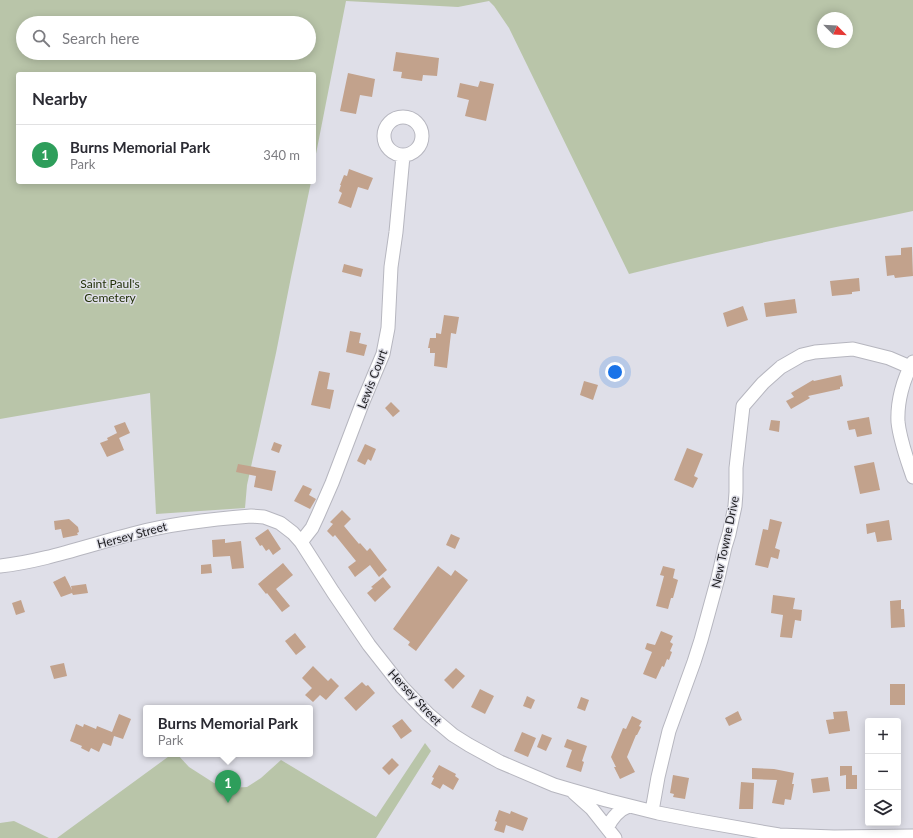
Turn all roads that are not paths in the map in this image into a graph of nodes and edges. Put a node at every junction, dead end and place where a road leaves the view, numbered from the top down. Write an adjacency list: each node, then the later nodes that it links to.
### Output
1 (403, 156): 4 (street, Lewis Court)
2 (912, 364): 3 (street); 8 (street, New Towne Drive)
3 (913, 477)
4 (301, 542): 5 (street, Hersey Street); 6 (street, Hersey Street)
5 (0, 566)
6 (571, 790): 7 (street, Hersey Street); 9 (street)
7 (628, 806): 8 (street, Hersey Street); 9 (street)
8 (652, 812): 10 (street, Hersey Street)
9 (611, 833)
10 (913, 836)

